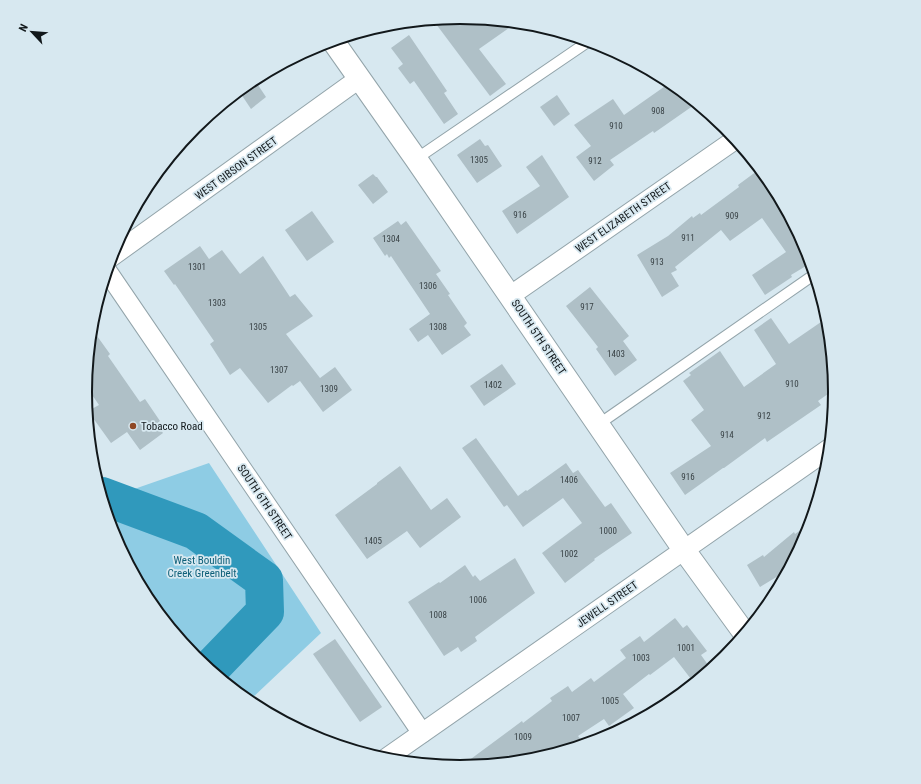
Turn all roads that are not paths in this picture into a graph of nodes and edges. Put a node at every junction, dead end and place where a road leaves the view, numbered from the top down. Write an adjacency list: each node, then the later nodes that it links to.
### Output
1 (583, 45): 5 (lane)
2 (337, 46): 3 (street, SOUTH 5TH STREET)
3 (360, 78): 5 (street, SOUTH 5TH STREET); 6 (street, WEST GIBSON STREET)
4 (731, 143): 9 (street, WEST ELIZABETH STREET)
5 (416, 159): 9 (street, SOUTH 5TH STREET)
6 (121, 250)
7 (111, 277): 14 (street, SOUTH 6TH STREET)
8 (810, 277): 10 (lane)
9 (510, 296): 10 (street, SOUTH 5TH STREET)
10 (598, 424): 12 (street, SOUTH 5TH STREET)
11 (823, 453): 12 (street, JEWELL STREET)
12 (684, 550): 13 (street, SOUTH 5TH STREET); 14 (street, JEWELL STREET)
13 (742, 629)
14 (422, 732): 15 (street, JEWELL STREET)
15 (392, 754)

